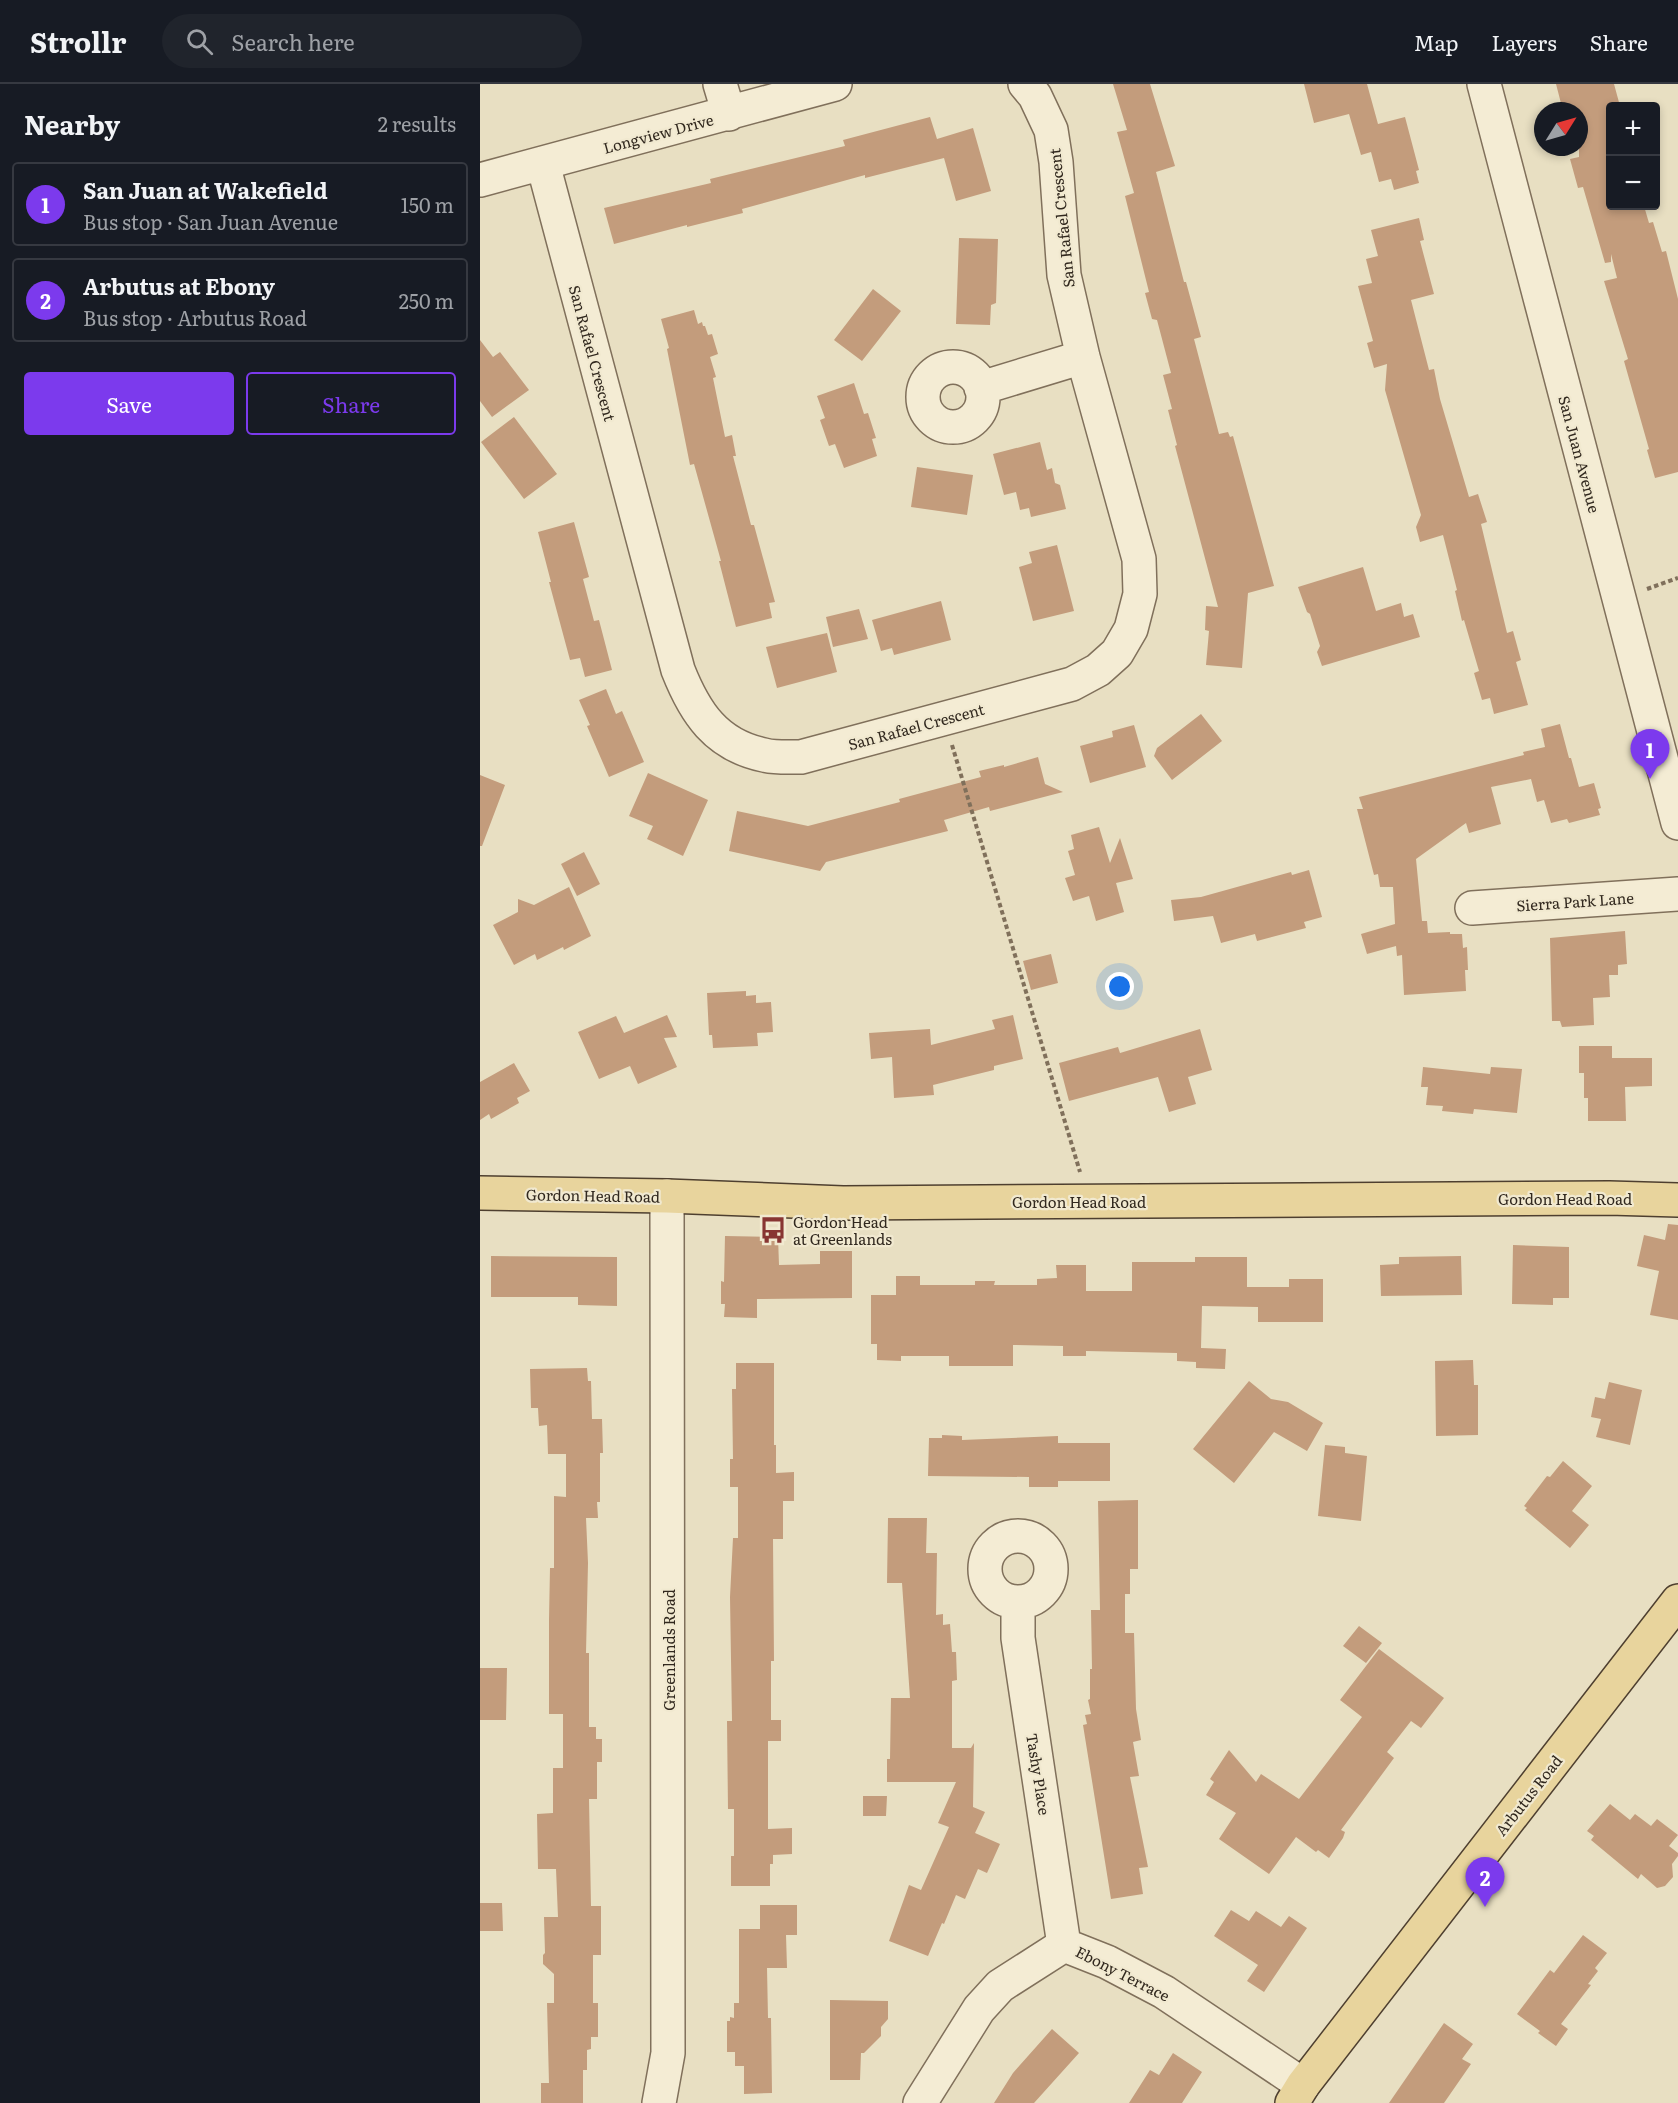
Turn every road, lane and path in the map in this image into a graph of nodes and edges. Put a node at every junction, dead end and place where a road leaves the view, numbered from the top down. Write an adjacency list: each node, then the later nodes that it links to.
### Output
1 (835, 84): 4 (street, Longview Drive)
2 (1025, 84): 7 (street, San Rafael Crescent)
3 (1484, 84): 10 (street, San Juan Avenue)
4 (725, 99): 5 (street, Longview Drive)
5 (543, 164): 6 (street, Longview Drive); 9 (street, San Rafael Crescent)
6 (480, 180)
7 (1083, 357): 8 (street); 9 (street, San Rafael Crescent)
8 (981, 388)
9 (944, 719): 16 (path)
10 (1678, 823)
11 (1678, 894): 12 (street, Sierra Park Lane)
12 (1472, 908)
13 (480, 1193): 14 (main road, Gordon Head Road)
14 (667, 1196): 16 (main road, Gordon Head Road); 21 (street, Greenlands Road)
15 (1678, 1200): 16 (main road, Gordon Head Road)
16 (1088, 1201)
17 (1678, 1601): 20 (main road, Arbutus Road)
18 (1018, 1603): 19 (street, Tashy Place)
19 (1064, 1945): 20 (street, Ebony Terrace); 22 (street, Ebony Terrace)
20 (1297, 2094)
21 (659, 2103)
22 (920, 2103)

